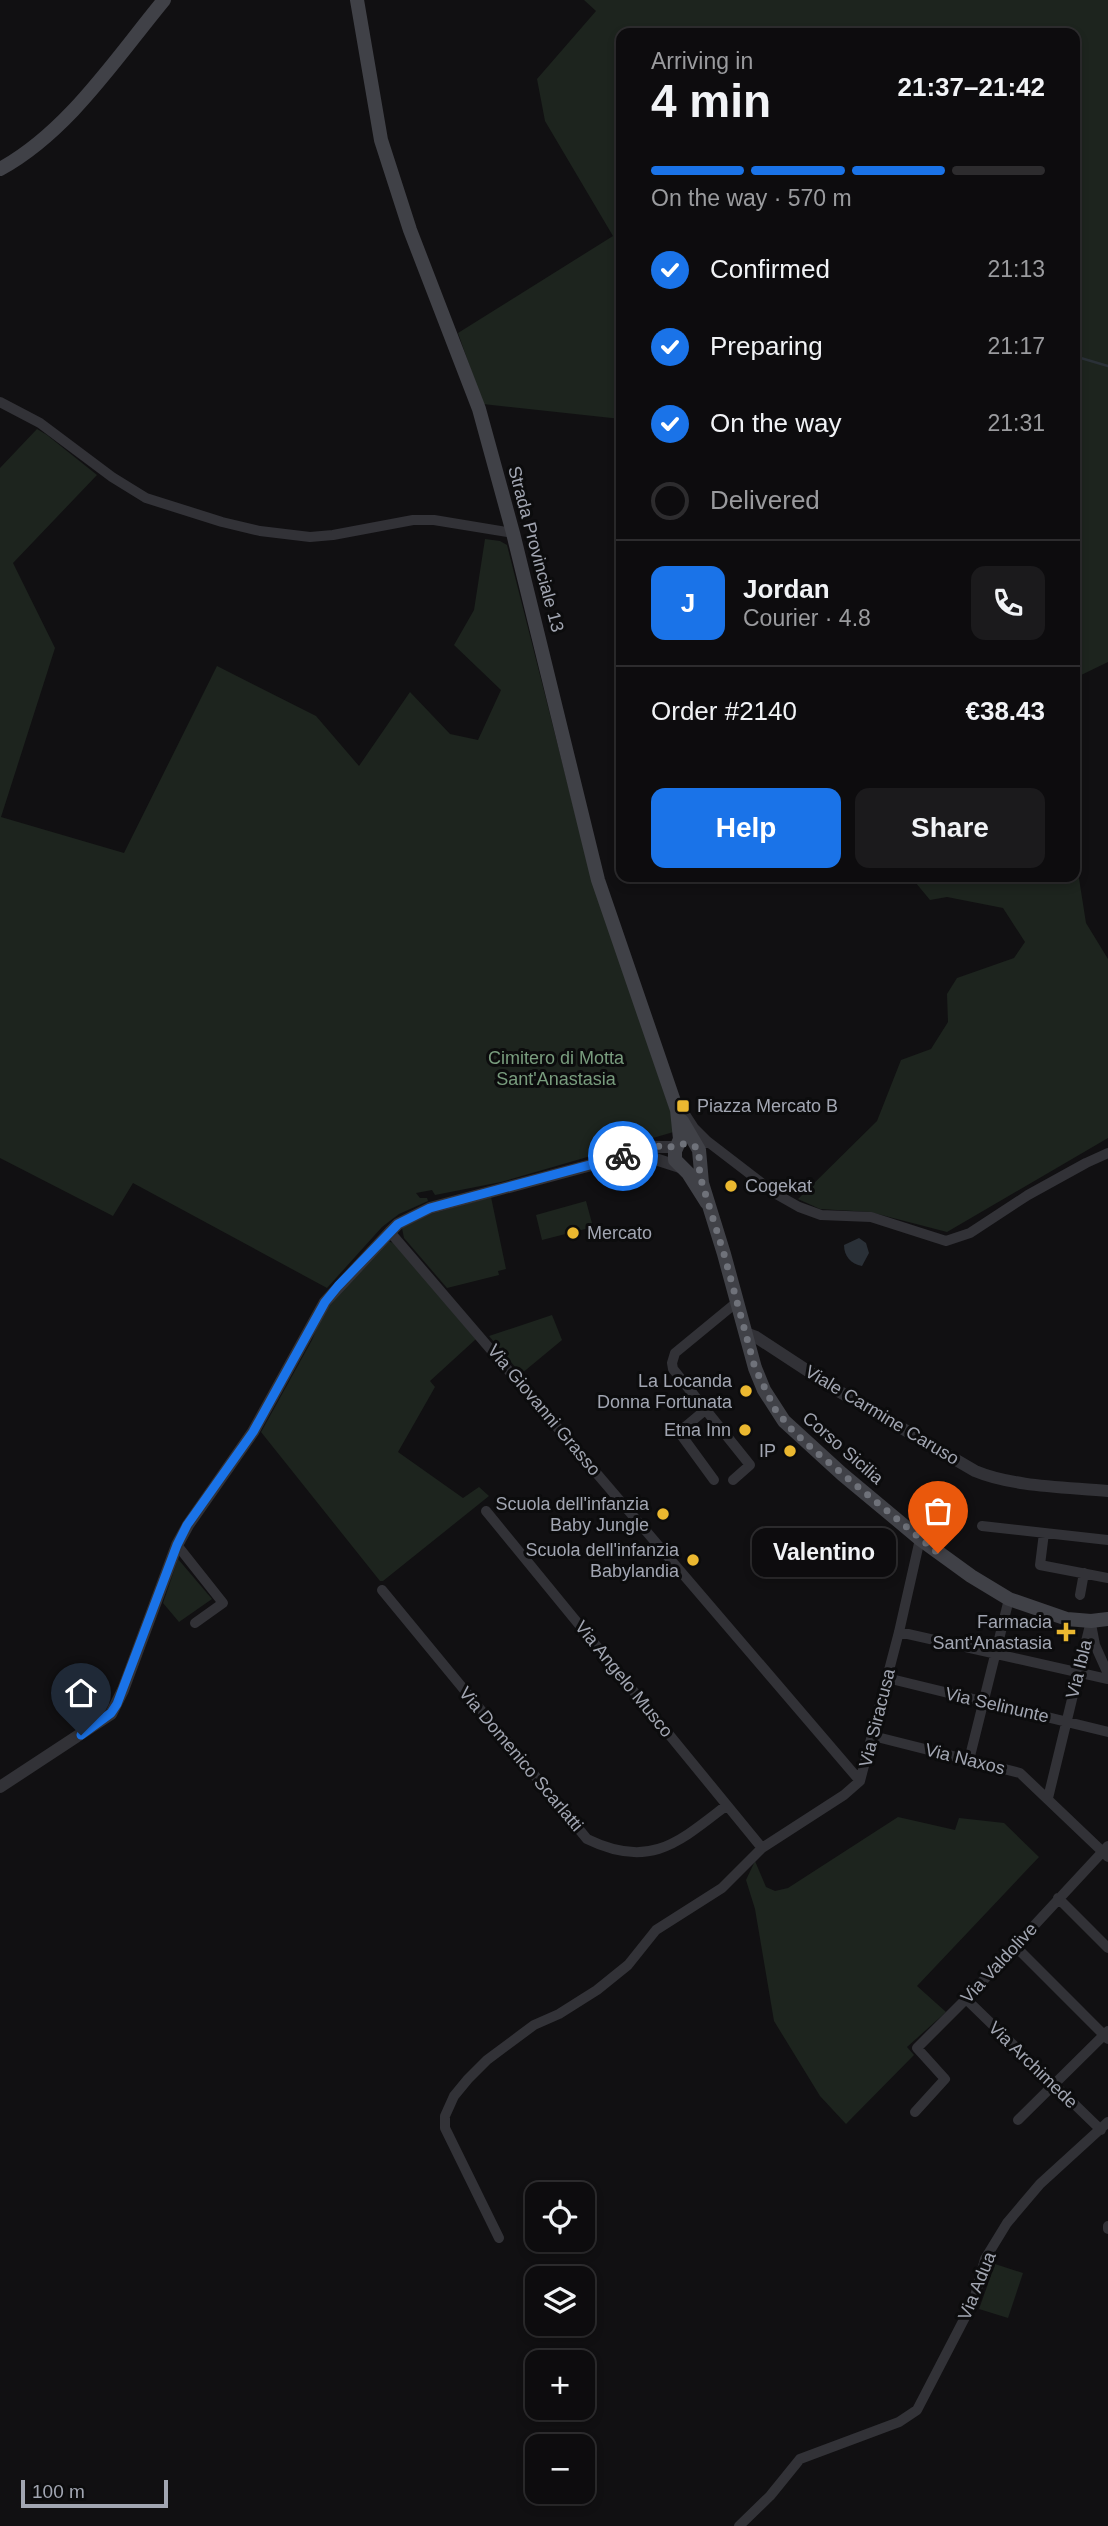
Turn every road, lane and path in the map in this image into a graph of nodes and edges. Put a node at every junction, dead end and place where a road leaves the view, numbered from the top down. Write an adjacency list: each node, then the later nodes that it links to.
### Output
1 (164, 0): 3 (main road)
2 (357, 0): 5 (main road, Strada Provinciale 13)
3 (0, 169)
4 (0, 402): 5 (street)
5 (513, 533): 6 (main road, Strada Provinciale 13)
6 (670, 1090): 7 (main road, Strada Provinciale 13); 7 (street)
7 (692, 1148): 8 (street); 9 (street); 10 (main road); 10 (main road); 11 (main road)
8 (1108, 1153)
9 (621, 1157): 10 (street); 12 (street)
10 (681, 1167): 11 (main road)
11 (708, 1203): 13 (main road)
12 (390, 1232): 24 (street); 43 (street, Via Giovanni Grasso)
13 (737, 1302): 14 (main road); 15 (street)
14 (745, 1333): 18 (street, Viale Carmine Caruso); 22 (main road, Corso Sicilia)
15 (704, 1411): 16 (street); 17 (street)
16 (714, 1480)
17 (733, 1480)
18 (1108, 1491)
19 (486, 1511): 46 (street, Via Angelo Musco)
20 (982, 1526): 21 (street)
21 (1044, 1533): 23 (street); 25 (street)
22 (920, 1539): 29 (main road, Corso Sicilia); 33 (street, Via Siracusa)
23 (1108, 1540)
24 (177, 1545): 32 (street); 44 (street)
25 (1084, 1573): 26 (street); 28 (street)
26 (1108, 1578)
27 (382, 1590): 46 (street, Via Domenico Scarlatti)
28 (1080, 1595)
29 (1009, 1599): 31 (main road, Corso Sicilia); 34 (street)
30 (1108, 1619): 31 (main road, Corso Sicilia)
31 (1091, 1621): 35 (street, Via Ibla); 36 (street)
32 (195, 1623)
33 (899, 1632): 34 (street); 37 (street, Via Siracusa)
34 (995, 1655): 35 (street); 38 (street)
35 (1077, 1673): 36 (street); 39 (street, Via Ibla)
36 (1108, 1676)
37 (887, 1678): 38 (street, Via Selinunte); 41 (street, Via Siracusa)
38 (984, 1702): 39 (street, Via Selinunte); 42 (street)
39 (1066, 1721): 40 (street, Via Selinunte); 45 (street, Via Ibla)
40 (1108, 1732)
41 (873, 1736): 42 (street, Via Naxos); 43 (street, Via Siracusa)
42 (969, 1760): 45 (street, Via Naxos)
43 (860, 1781): 47 (street, Via Siracusa)
44 (0, 1787)
45 (1048, 1798): 48 (street, Via Naxos)
46 (727, 1805): 47 (street, Via Angelo Musco)
47 (762, 1848): 58 (street, Via Siracusa)
48 (1106, 1851): 49 (street, Via Valdolive)
49 (1058, 1898): 50 (street, Via Valdolive); 51 (street)
50 (1014, 1947): 52 (street, Via Valdolive); 53 (street)
51 (1108, 1948)
52 (966, 1999): 54 (street, Via Archimede); 55 (street, Via Valdolive)
53 (1107, 2035): 54 (street)
54 (1053, 2086): 56 (street); 57 (street, Via Archimede)
55 (915, 2112)
56 (1018, 2120)
57 (1104, 2126): 59 (street, Via Adua)
58 (499, 2238)
59 (739, 2526)

